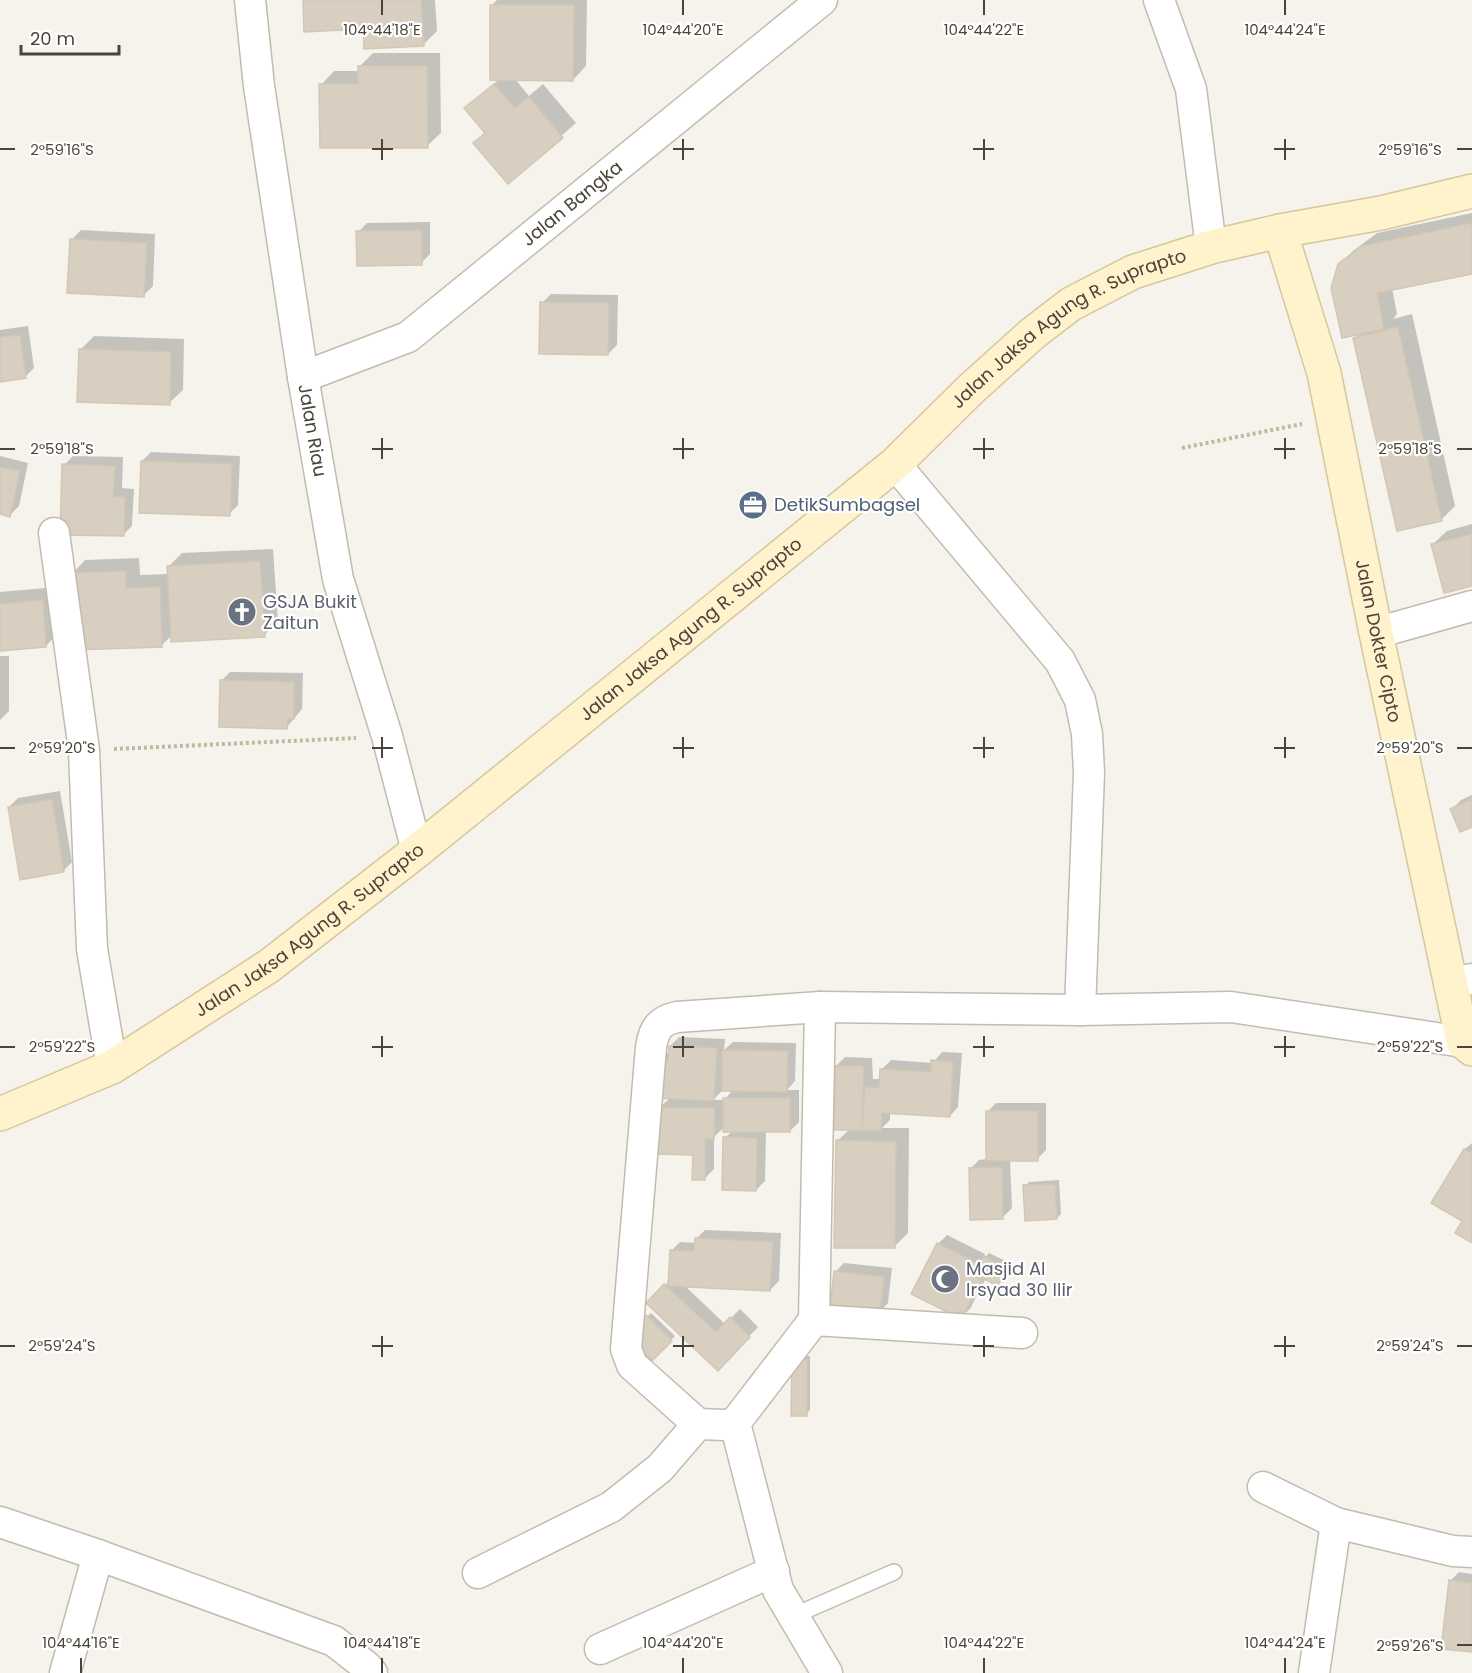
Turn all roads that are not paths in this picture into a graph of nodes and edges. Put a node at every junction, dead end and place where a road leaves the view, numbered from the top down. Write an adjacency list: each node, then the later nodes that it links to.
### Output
1 (250, 0): 7 (street, Jalan Riau)
2 (822, 0): 7 (street, Jalan Bangka)
3 (1159, 0): 6 (street)
4 (1472, 191): 5 (main road, Jalan Jaksa Agung R. Suprapto)
5 (1280, 231): 6 (main road, Jalan Jaksa Agung R. Suprapto); 11 (main road, Jalan Dokter Cipto)
6 (1211, 248): 8 (main road, Jalan Jaksa Agung R. Suprapto)
7 (303, 377): 12 (street, Jalan Riau)
8 (895, 464): 12 (main road, Jalan Jaksa Agung R. Suprapto); 15 (street)
9 (54, 533): 17 (street)
10 (1472, 606): 11 (street)
11 (1376, 633): 13 (main road, Jalan Dokter Cipto)
12 (417, 851): 17 (main road, Jalan Jaksa Agung R. Suprapto)
13 (1461, 980): 16 (main road, Jalan Dokter Cipto)
14 (820, 1007): 15 (street); 19 (street); 22 (street)
15 (1080, 1010): 16 (street)
16 (1468, 1046)
17 (112, 1067): 18 (main road, Jalan Jaksa Agung R. Suprapto)
18 (0, 1114)
19 (814, 1320): 20 (street); 21 (street)
20 (1022, 1333)
21 (735, 1423): 22 (street); 28 (street)
22 (698, 1424): 30 (street)
23 (1263, 1487): 25 (street)
24 (0, 1522): 27 (street)
25 (1336, 1523): 26 (street); 36 (street)
26 (1472, 1552)
27 (98, 1555): 33 (street); 34 (street)
28 (774, 1571): 31 (street); 32 (street)
29 (894, 1572): 31 (lane)
30 (478, 1574)
31 (793, 1616): 35 (street)
32 (600, 1649)
33 (65, 1673)
34 (372, 1673)
35 (827, 1673)
36 (1314, 1673)

